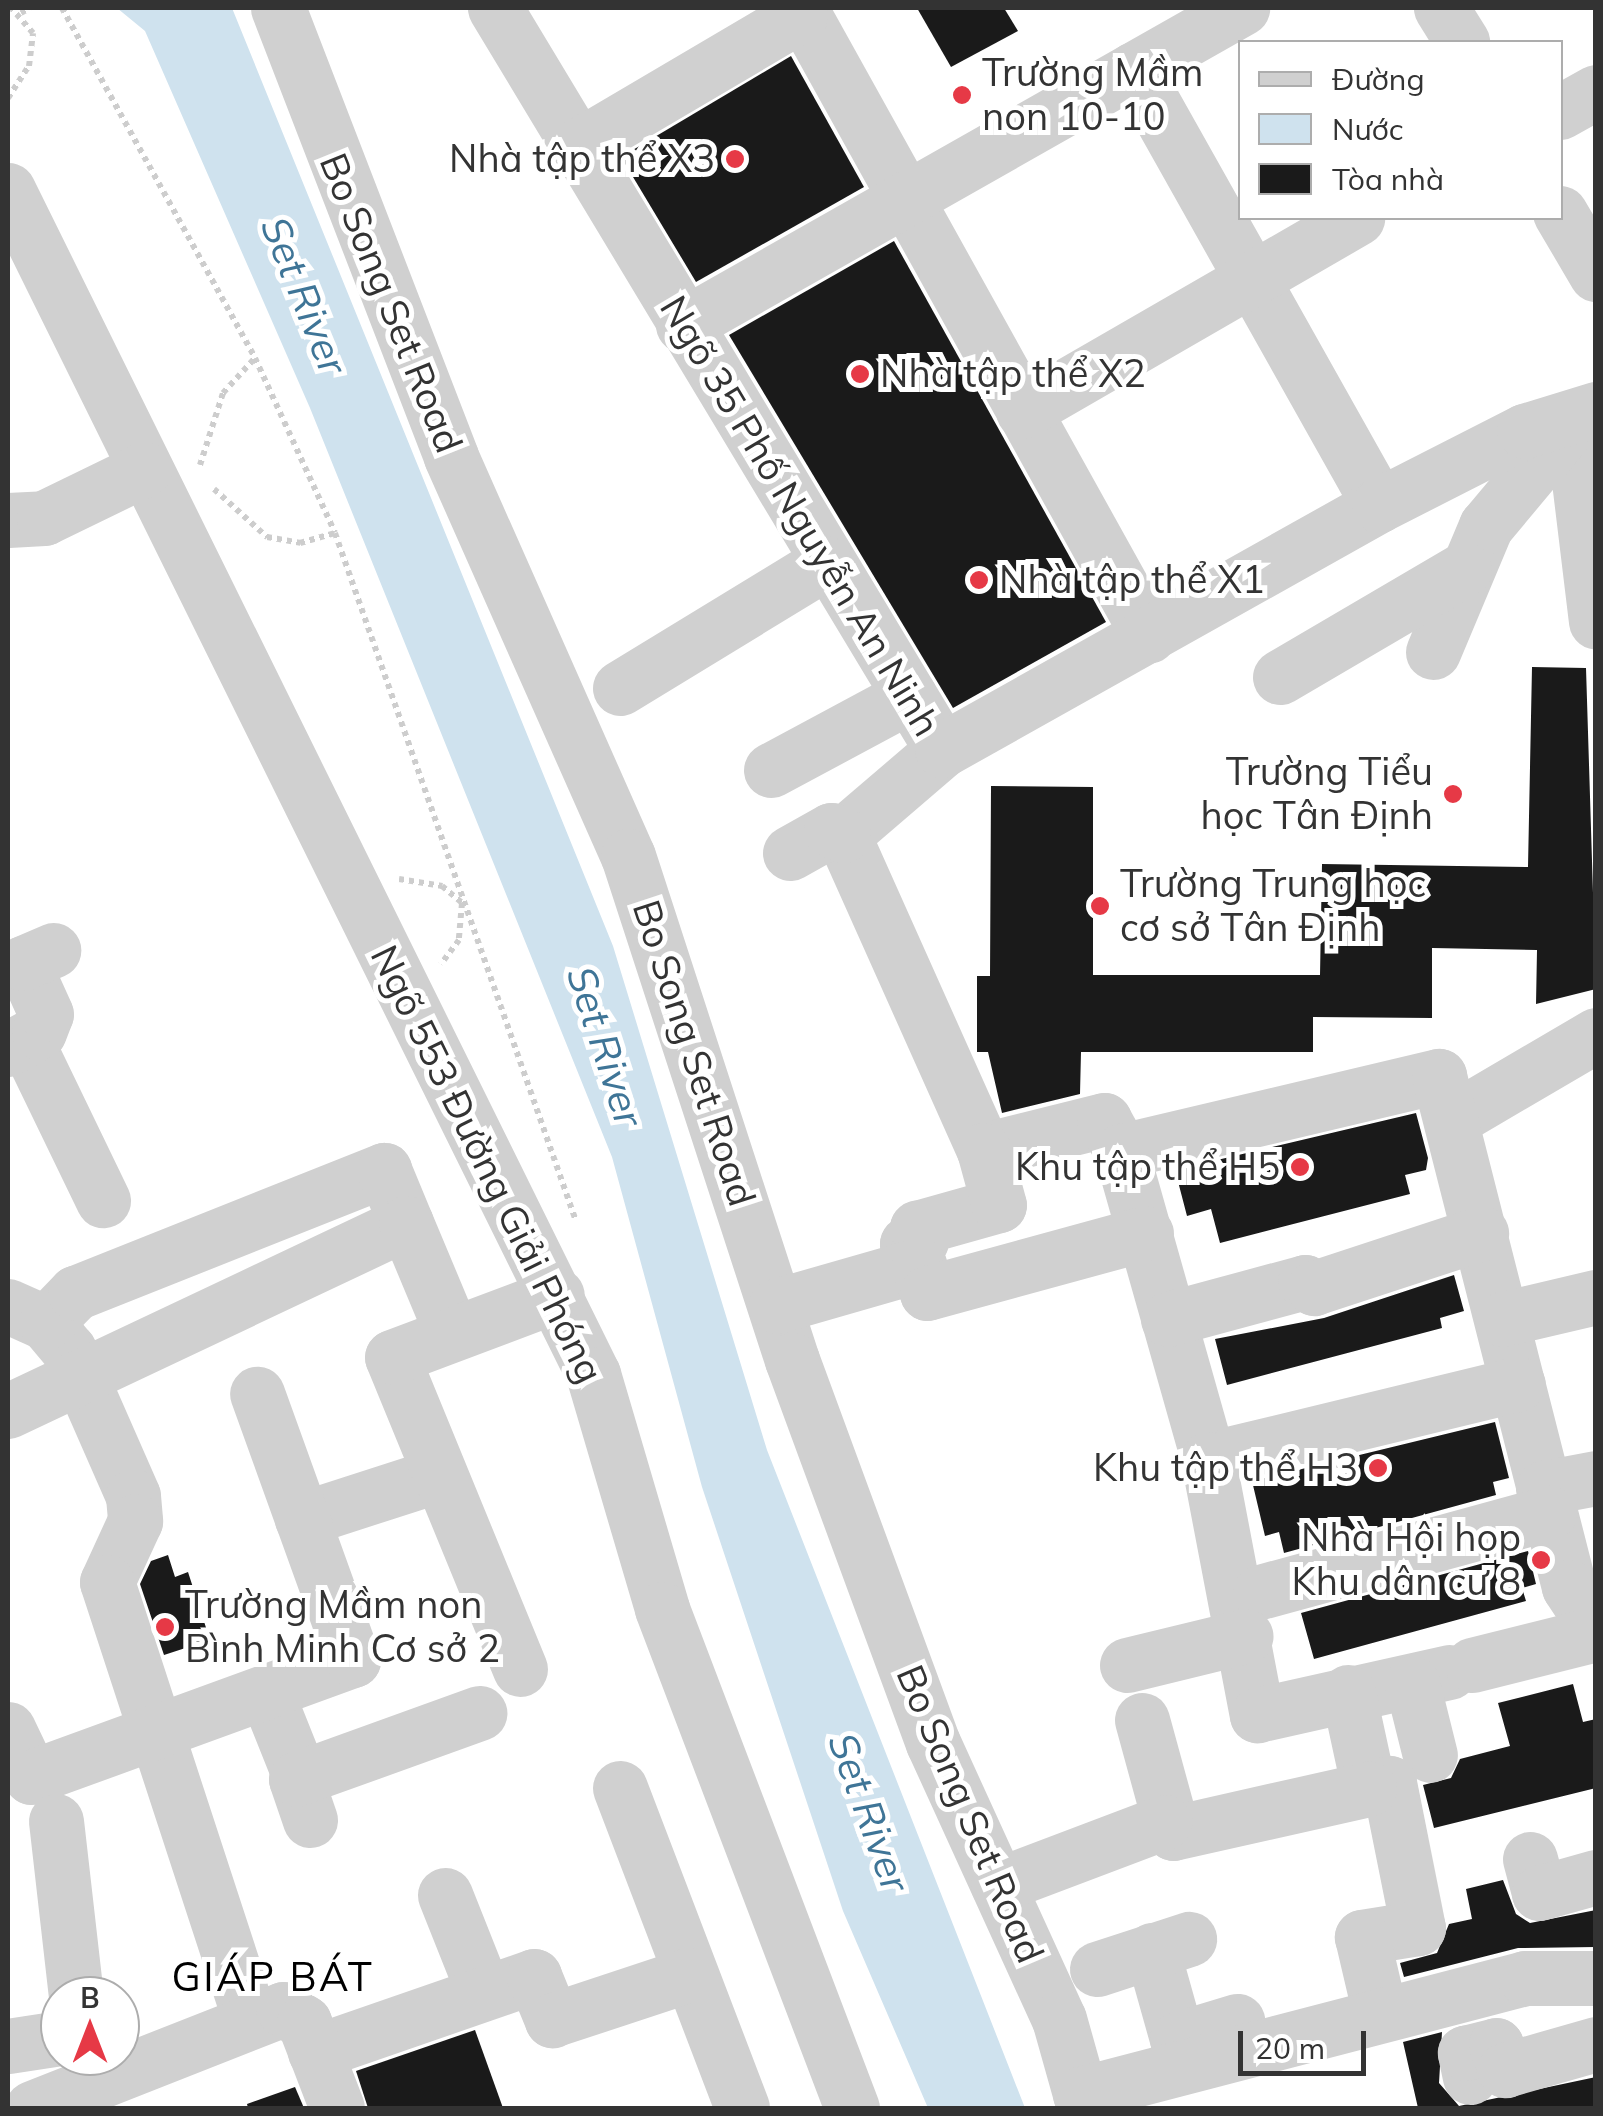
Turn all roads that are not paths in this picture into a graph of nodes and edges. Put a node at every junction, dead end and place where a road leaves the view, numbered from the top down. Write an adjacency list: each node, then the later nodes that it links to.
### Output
1 (278, 8): 48 (street, Bo Song Set Road)
2 (495, 8): 10 (street, Ngõ 35 Phố Nguyễn An Ninh)
3 (1242, 8): 7 (street)
4 (1441, 8): 6 (street)
5 (800, 11): 10 (street); 12 (street)
6 (1461, 40)
7 (1134, 69): 12 (street); 16 (street)
8 (1596, 92): 9 (street)
9 (1563, 110)
10 (578, 146): 17 (street, Ngõ 35 Phố Nguyễn An Ninh)
11 (8, 190): 20 (street, Ngõ 553 Đường Giải Phóng)
12 (904, 200): 17 (street); 18 (street)
13 (1563, 218): 15 (street)
14 (1354, 220): 16 (street)
15 (1596, 274)
16 (1252, 278): 18 (street); 21 (street)
17 (683, 326): 23 (street, Ngõ 35 Phố Nguyễn An Ninh)
18 (1022, 411): 26 (street)
19 (1584, 416): 21 (street, Ngõ 35 Phố Nguyễn An Ninh); 24 (street); 25 (street)
20 (144, 470): 22 (street); 46 (street, Ngõ 553 Đường Giải Phóng)
21 (1379, 505): 26 (street, Ngõ 35 Phố Nguyễn An Ninh)
22 (8, 520)
23 (826, 563): 29 (street); 30 (street, Ngõ 35 Phố Nguyễn An Ninh)
24 (1464, 569): 27 (street); 28 (street)
25 (1596, 622)
26 (1148, 636): 31 (street, Ngõ 35 Phố Nguyễn An Ninh)
27 (1433, 652)
28 (1280, 676)
29 (620, 688)
30 (909, 696): 31 (street, Ngõ 35 Phố Nguyễn An Ninh); 32 (street)
31 (942, 750): 33 (street)
32 (771, 770)
33 (844, 836): 34 (street); 40 (street)
34 (790, 853)
35 (53, 950): 37 (street)
36 (1596, 1036): 38 (street)
37 (17, 1045): 41 (street)
38 (1453, 1119): 39 (street); 44 (street)
39 (1121, 1151): 40 (street); 43 (street)
40 (1004, 1178): 45 (street)
41 (103, 1200)
42 (406, 1223): 49 (street); 52 (street); 53 (street)
43 (1146, 1232): 45 (street); 50 (street)
44 (1481, 1232): 50 (street); 51 (street)
45 (912, 1268): 48 (street)
46 (557, 1295): 52 (street); 101 (street, Ngõ 553 Đường Giải Phóng)
47 (1596, 1297): 51 (street)
48 (776, 1306): 80 (street, Bo Song Set Road)
49 (27, 1315): 53 (street)
50 (1168, 1319): 62 (street)
51 (1502, 1319): 54 (street)
52 (452, 1333): 58 (street)
53 (81, 1378): 56 (street); 72 (street)
54 (1518, 1384): 57 (street); 60 (street)
55 (256, 1394): 61 (street)
56 (8, 1410)
57 (1233, 1453)
58 (435, 1476): 61 (street); 65 (street)
59 (1596, 1478): 60 (street)
60 (1546, 1500): 62 (street); 63 (street)
61 (302, 1519): 67 (street)
62 (1253, 1614): 64 (street); 68 (street)
63 (1596, 1630): 66 (street)
64 (1127, 1665)
65 (520, 1669)
66 (1444, 1673): 68 (street); 73 (street)
67 (266, 1692): 69 (street); 72 (street)
68 (1348, 1692): 75 (street)
69 (479, 1713)
70 (1142, 1720): 77 (street)
71 (8, 1729): 72 (street)
72 (154, 1729): 88 (street)
73 (1430, 1755)
74 (620, 1788): 83 (street)
75 (1369, 1790): 77 (street); 87 (street)
76 (56, 1821): 84 (street)
77 (1165, 1822): 80 (street)
78 (1596, 1846): 79 (street)
79 (1596, 1878)
80 (998, 1885): 97 (street, Bo Song Set Road)
81 (445, 1895): 86 (street)
82 (1096, 1969): 89 (street)
83 (688, 1975): 86 (street); 100 (street)
84 (74, 1976)
85 (1596, 1978): 87 (street)
86 (484, 1993): 93 (street)
87 (1380, 2014): 89 (street)
88 (250, 2020): 93 (street); 94 (street)
89 (1288, 2039): 97 (street)
90 (40, 2041): 92 (street)
91 (1596, 2044): 96 (street)
92 (8, 2046)
93 (315, 2052): 99 (street)
94 (140, 2053)
95 (78, 2076): 98 (street)
96 (1470, 2077)
97 (1082, 2101)
98 (32, 2108)
99 (337, 2108)
100 (742, 2108)
101 (852, 2108)

